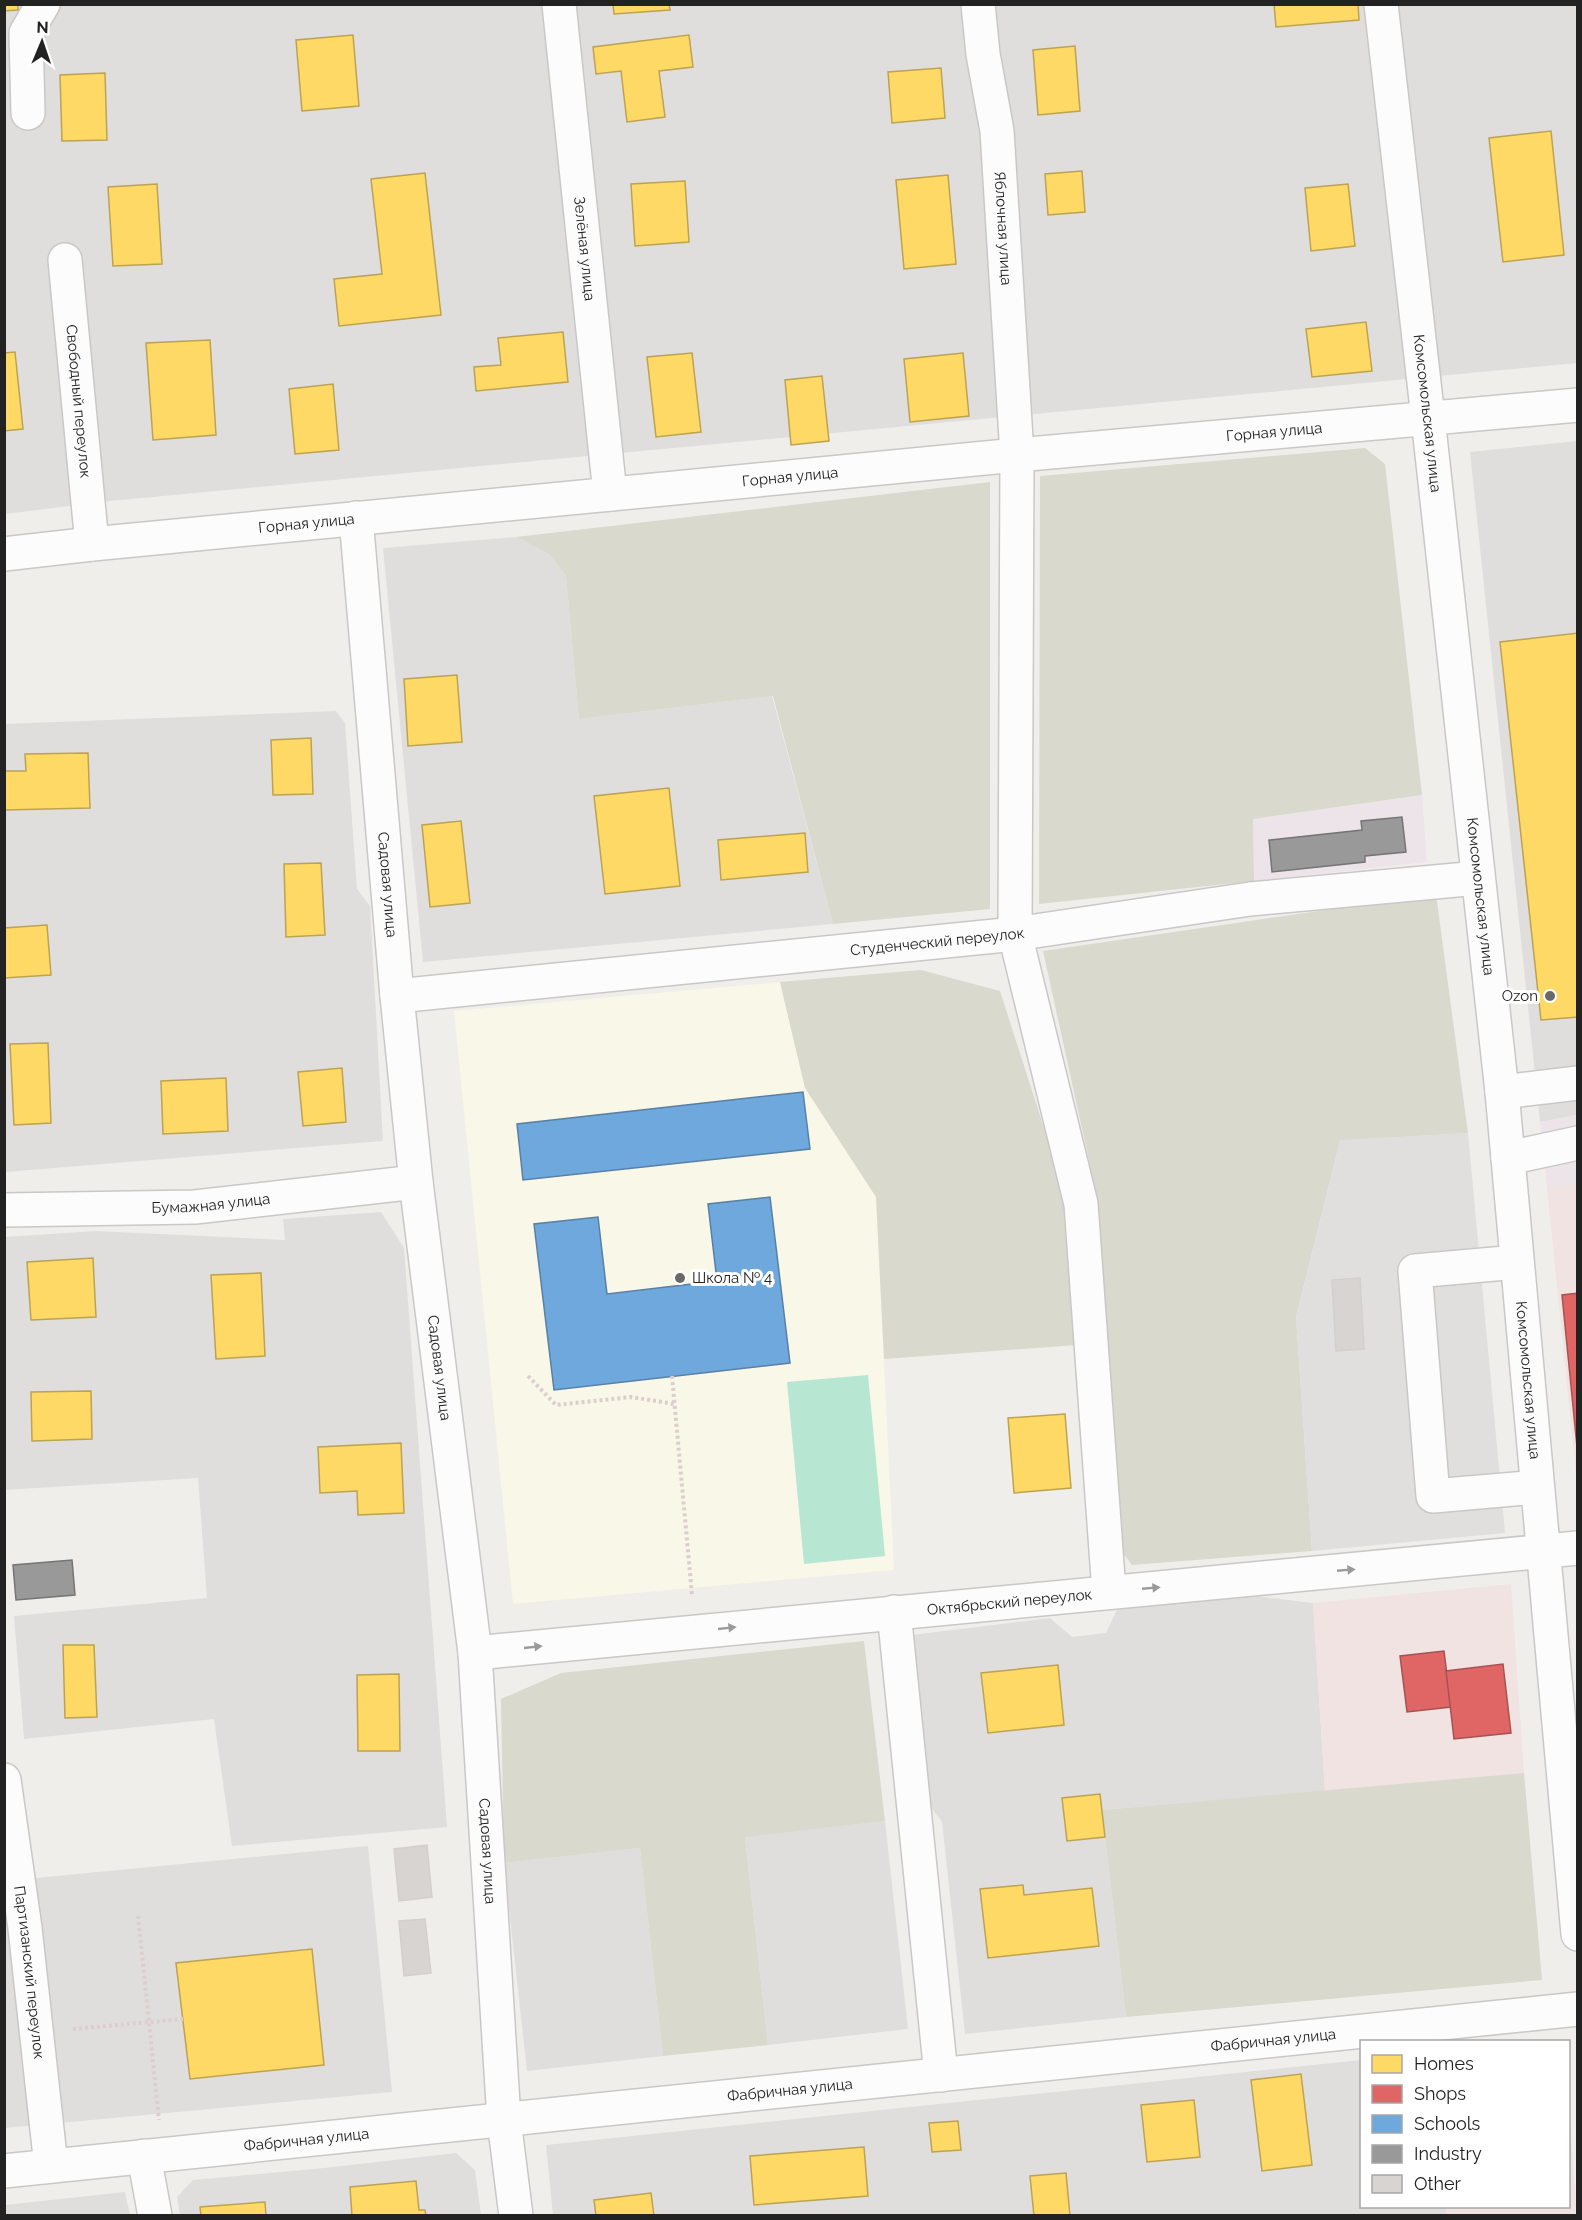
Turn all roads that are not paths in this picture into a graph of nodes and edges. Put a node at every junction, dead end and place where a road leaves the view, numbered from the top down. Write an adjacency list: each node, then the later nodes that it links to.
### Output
1 (43, 4): 5 (street)
2 (558, 4): 10 (street, Зелёная улица)
3 (978, 4): 9 (street, Яблочная улица)
4 (1381, 4): 8 (street, Комсомольская улица)
5 (28, 113)
6 (65, 260): 12 (street, Свободный переулок)
7 (1578, 405): 8 (street, Горная улица)
8 (1428, 418): 9 (street, Горная улица); 14 (street, Комсомольская улица)
9 (1017, 455): 10 (street, Горная улица); 15 (street, Яблочная улица)
10 (610, 494): 11 (street, Горная улица)
11 (356, 518): 12 (street, Горная улица); 16 (street, Садовая улица)
12 (92, 544): 13 (street, Горная улица)
13 (4, 554)
14 (1478, 878): 15 (street, Студенческий переулок); 18 (street, Комсомольская улица)
15 (1015, 934): 16 (street, Студенческий переулок); 27 (street, Яблочная улица)
16 (397, 996): 21 (street, Садовая улица)
17 (1578, 1083): 18 (street)
18 (1502, 1092): 20 (street, Комсомольская улица)
19 (1578, 1143): 20 (street)
20 (1508, 1158): 23 (street, Комсомольская улица)
21 (416, 1182): 22 (street, Бумажная улица); 29 (street, Садовая улица)
22 (4, 1210)
23 (1517, 1262): 24 (street, Комсомольская улица); 24 (street)
24 (1537, 1487): 26 (street, Комсомольская улица)
25 (1578, 1548): 26 (street, Октябрьский переулок)
26 (1543, 1552): 27 (street, Октябрьский переулок, one-way to 26); 31 (street, Комсомольская улица)
27 (1109, 1592): 28 (street, Октябрьский переулок)
28 (894, 1612): 29 (street, Октябрьский переулок, one-way to 28); 33 (street)
29 (475, 1653): 34 (street, Садовая улица)
30 (4, 1780): 36 (street, Партизанский переулок)
31 (1578, 1934)
32 (1578, 2009): 33 (street, Фабричная улица)
33 (940, 2074): 34 (street, Фабричная улица)
34 (504, 2120): 35 (street, Фабричная улица); 39 (street, Садовая улица)
35 (144, 2156): 36 (street, Фабричная улица); 38 (street)
36 (51, 2166): 37 (street, Фабричная улица)
37 (4, 2171)
38 (155, 2216)
39 (516, 2216)

